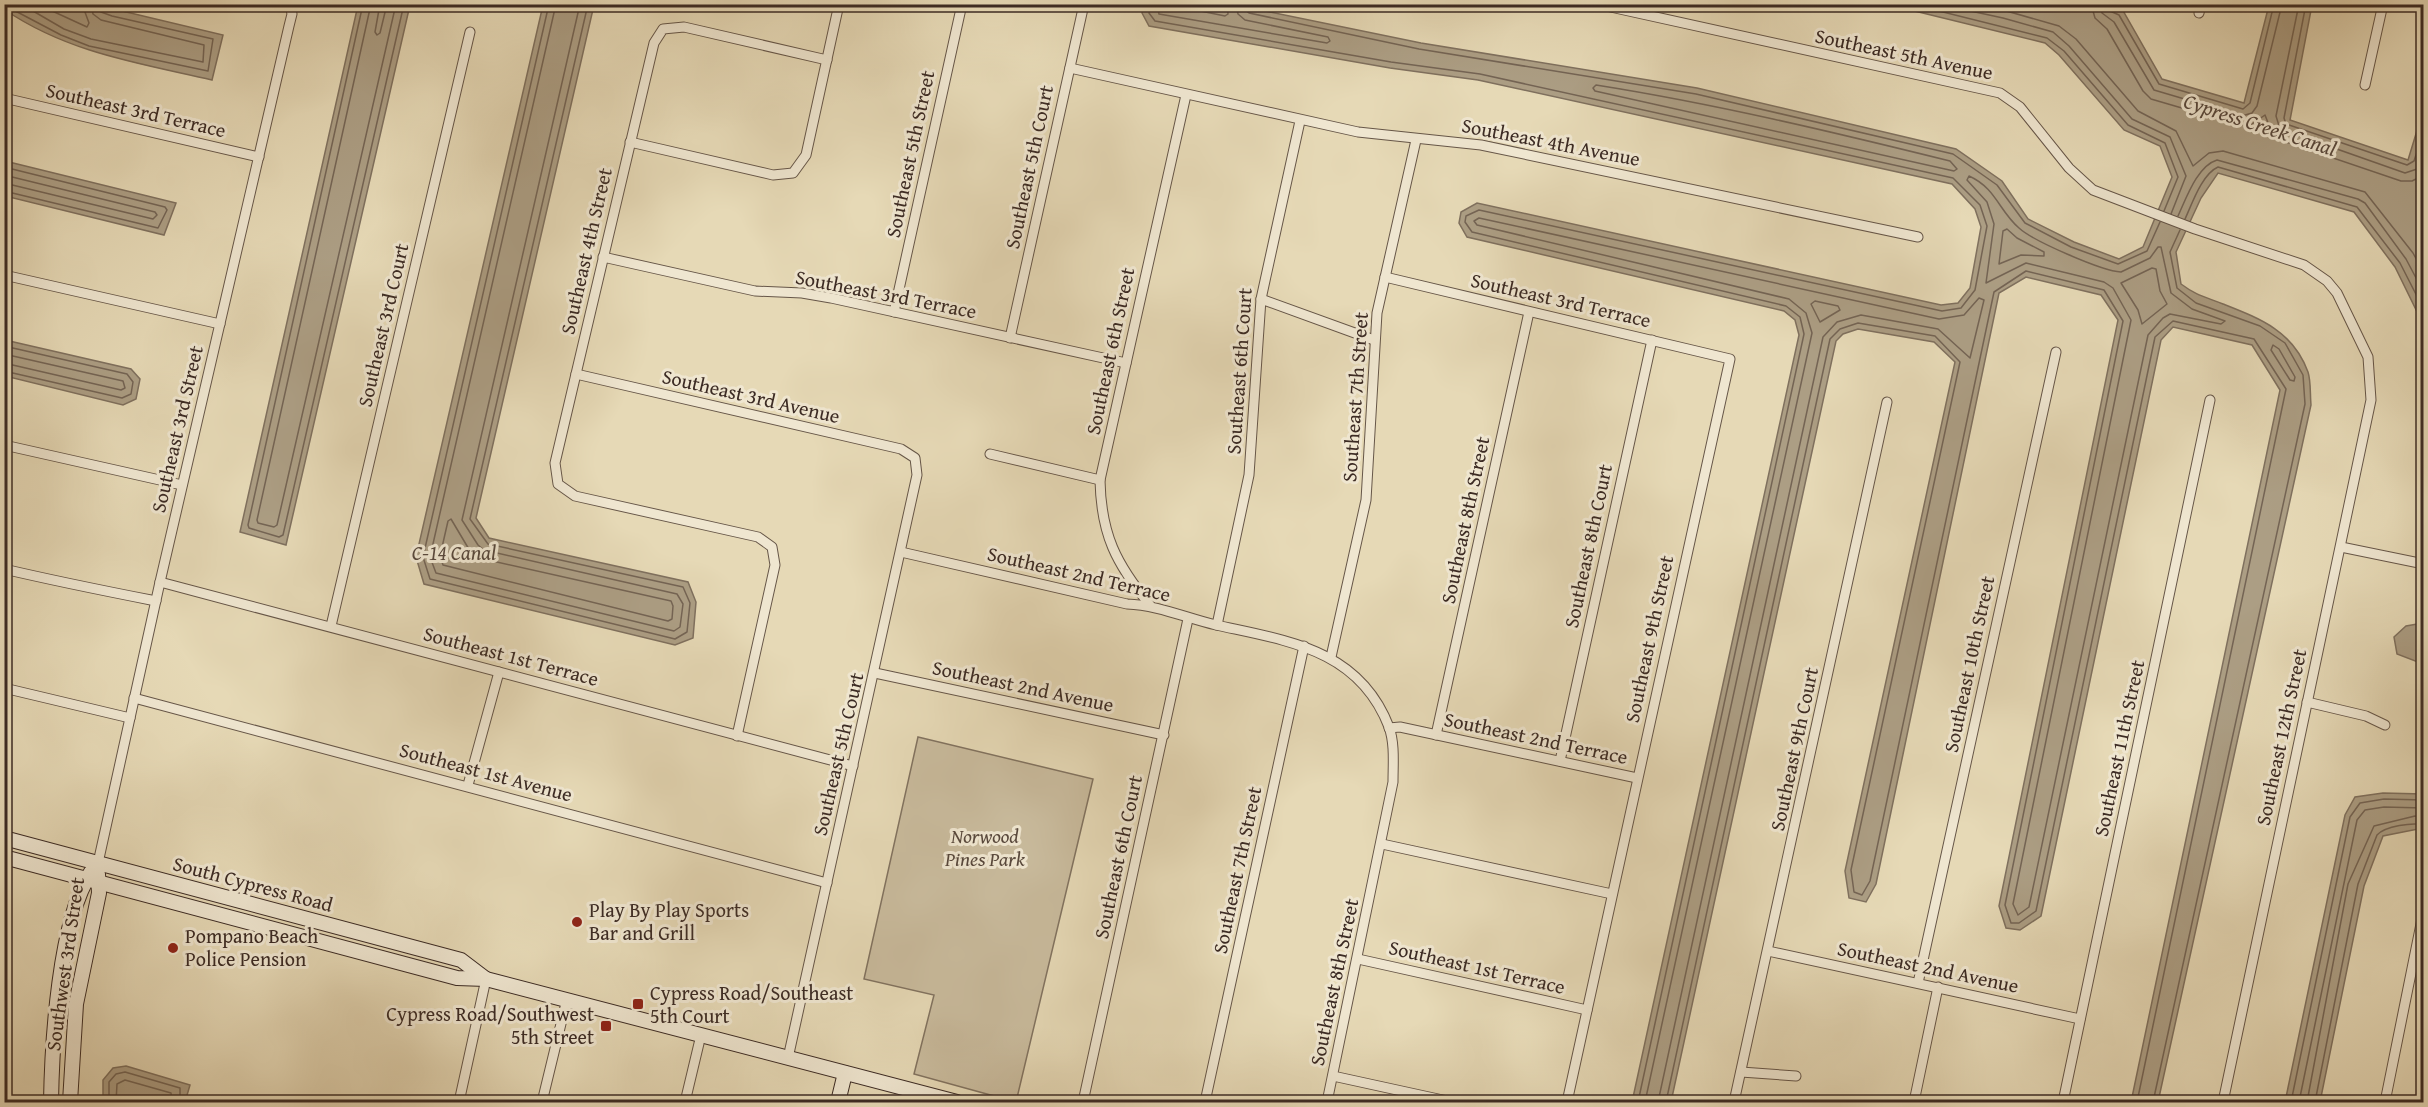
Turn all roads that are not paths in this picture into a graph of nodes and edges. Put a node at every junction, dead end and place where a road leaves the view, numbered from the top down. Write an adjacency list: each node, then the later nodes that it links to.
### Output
1 (290, 4): 16 (street, Southeast 3rd Street)
2 (839, 4): 8 (street)
3 (962, 4): 22 (street, Southeast 5th Street)
4 (1084, 4): 9 (street, Southeast 5th Court)
5 (1597, 4): 32 (street, Southeast 5th Avenue)
6 (2383, 4): 10 (street)
7 (470, 32): 49 (street, Southeast 3rd Court)
8 (827, 60): 15 (street); 15 (street, Southeast 4th Street)
9 (1070, 68): 11 (street, Southeast 4th Avenue); 25 (street, Southeast 5th Court)
10 (2365, 85)
11 (1186, 95): 13 (street, Southeast 4th Avenue); 30 (street, Southeast 6th Street)
12 (4, 98): 16 (street, Southeast 3rd Terrace)
13 (1300, 121): 14 (street, Southeast 4th Avenue); 21 (street, Southeast 6th Court)
14 (1416, 140): 17 (street, Southeast 4th Avenue); 20 (street, Southeast 7th Street)
15 (630, 142): 18 (street, Southeast 4th Street)
16 (259, 157): 24 (street, Southeast 3rd Street)
17 (1918, 237)
18 (603, 257): 22 (street, Southeast 3rd Terrace); 31 (street, Southeast 4th Street)
19 (4, 275): 24 (street)
20 (1385, 277): 23 (street, Southeast 3rd Terrace); 26 (street, Southeast 7th Street)
21 (1261, 299): 26 (street); 48 (street, Southeast 6th Court)
22 (894, 312): 25 (street, Southeast 3rd Terrace)
23 (1529, 312): 27 (street, Southeast 3rd Terrace); 61 (street, Southeast 8th Street)
24 (220, 324): 39 (street, Southeast 3rd Street)
25 (1010, 338): 30 (street, Southeast 3rd Terrace)
26 (1374, 340): 51 (street, Southeast 7th Street)
27 (1652, 340): 29 (street, Southeast 3rd Terrace); 63 (street, Southeast 8th Court)
28 (2056, 352): 78 (street, Southeast 10th Street)
29 (1730, 359): 65 (street, Southeast 9th Street)
30 (1126, 363): 38 (street, Southeast 6th Street)
31 (576, 374): 37 (street, Southeast 3rd Avenue); 62 (street, Southeast 4th Street)
32 (2371, 379): 40 (street, Southeast 12th Street)
33 (2210, 400): 82 (street, Southeast 11th Street)
34 (1887, 402): 75 (street, Southeast 9th Court)
35 (4, 445): 39 (street)
36 (990, 454): 38 (street)
37 (915, 458): 41 (street, Southeast 5th Court)
38 (1100, 480): 46 (street, Southeast 6th Street)
39 (182, 485): 44 (street, Southeast 3rd Street)
40 (2340, 547): 42 (street); 56 (street, Southeast 12th Street)
41 (901, 552): 46 (street, Southeast 2nd Terrace); 53 (street, Southeast 5th Court)
42 (2424, 564)
43 (4, 568): 45 (street)
44 (160, 582): 45 (street, Southeast 3rd Street); 49 (street, Southeast 1st Terrace)
45 (156, 601): 55 (street, Southeast 3rd Street)
46 (1150, 605): 47 (street, Southeast 2nd Terrace)
47 (1188, 619): 48 (street, Southeast 2nd Terrace); 60 (street, Southeast 6th Court)
48 (1217, 625): 50 (street, Southeast 2nd Terrace)
49 (332, 626): 52 (street, Southeast 1st Terrace)
50 (1304, 646): 51 (street, Southeast 2nd Terrace); 97 (street, Southeast 7th Street)
51 (1331, 657): 59 (street, Southeast 2nd Terrace)
52 (499, 672): 62 (street, Southeast 1st Terrace); 66 (street)
53 (875, 673): 60 (street, Southeast 2nd Avenue); 64 (street, Southeast 5th Court)
54 (4, 688): 57 (street)
55 (134, 698): 57 (street, Southeast 3rd Street); 66 (street, Southeast 1st Avenue)
56 (2307, 702): 58 (street); 104 (street, Southeast 12th Street)
57 (130, 718): 70 (street, Southeast 3rd Street)
58 (2385, 724)
59 (1389, 728): 61 (street, Southeast 2nd Terrace); 68 (street, Southeast 8th Street)
60 (1164, 735): 96 (street, Southeast 6th Court)
61 (1436, 735): 63 (street, Southeast 2nd Terrace)
62 (736, 736): 64 (street, Southeast 1st Terrace)
63 (1560, 761): 65 (street, Southeast 2nd Terrace)
64 (853, 766): 72 (street, Southeast 5th Court)
65 (1637, 778): 73 (street, Southeast 9th Street)
66 (468, 785): 72 (street, Southeast 1st Avenue)
67 (4, 837): 70 (street, South Cypress Road)
68 (1382, 844): 73 (street); 76 (street, Southeast 8th Street)
69 (4, 856): 71 (street, South Cypress Road)
70 (98, 863): 71 (street, Southwest 3rd Street); 77 (street, South Cypress Road)
71 (93, 880): 77 (street, South Cypress Road); 89 (street, Southwest 3rd Street); 90 (street, Southwest 3rd Street)
72 (827, 883): 84 (street, Southeast 5th Court)
73 (1612, 894): 81 (street, Southeast 9th Street)
74 (2423, 914): 105 (street)
75 (1768, 951): 78 (street, Southeast 2nd Avenue); 86 (street, Southeast 9th Court)
76 (1358, 959): 81 (street, Southeast 1st Terrace); 87 (street, Southeast 8th Street)
77 (486, 979): 80 (street, South Cypress Road); 91 (street)
78 (1918, 982): 79 (street, Southeast 2nd Avenue)
79 (1938, 987): 82 (street, Southeast 2nd Avenue); 102 (street)
80 (567, 999): 83 (street, South Cypress Road); 92 (street)
81 (1587, 1011): 100 (street, Southeast 9th Street)
82 (2080, 1019): 103 (street, Southeast 11th Street)
83 (700, 1035): 84 (street, South Cypress Road); 93 (street)
84 (788, 1058): 85 (street, South Cypress Road)
85 (845, 1072): 94 (street); 95 (street, South Cypress Road)
86 (1741, 1072): 88 (street); 101 (street, Southeast 9th Court)
87 (1333, 1076): 98 (street, Southeast 8th Street); 99 (street)
88 (1796, 1076)
89 (51, 1102)
90 (70, 1102)
91 (459, 1102)
92 (542, 1102)
93 (685, 1102)
94 (838, 1102)
95 (957, 1102)
96 (1083, 1102)
97 (1205, 1102)
98 (1327, 1102)
99 (1452, 1102)
100 (1567, 1102)
101 (1734, 1102)
102 (1914, 1102)
103 (2063, 1102)
104 (2223, 1102)
105 (2385, 1102)

